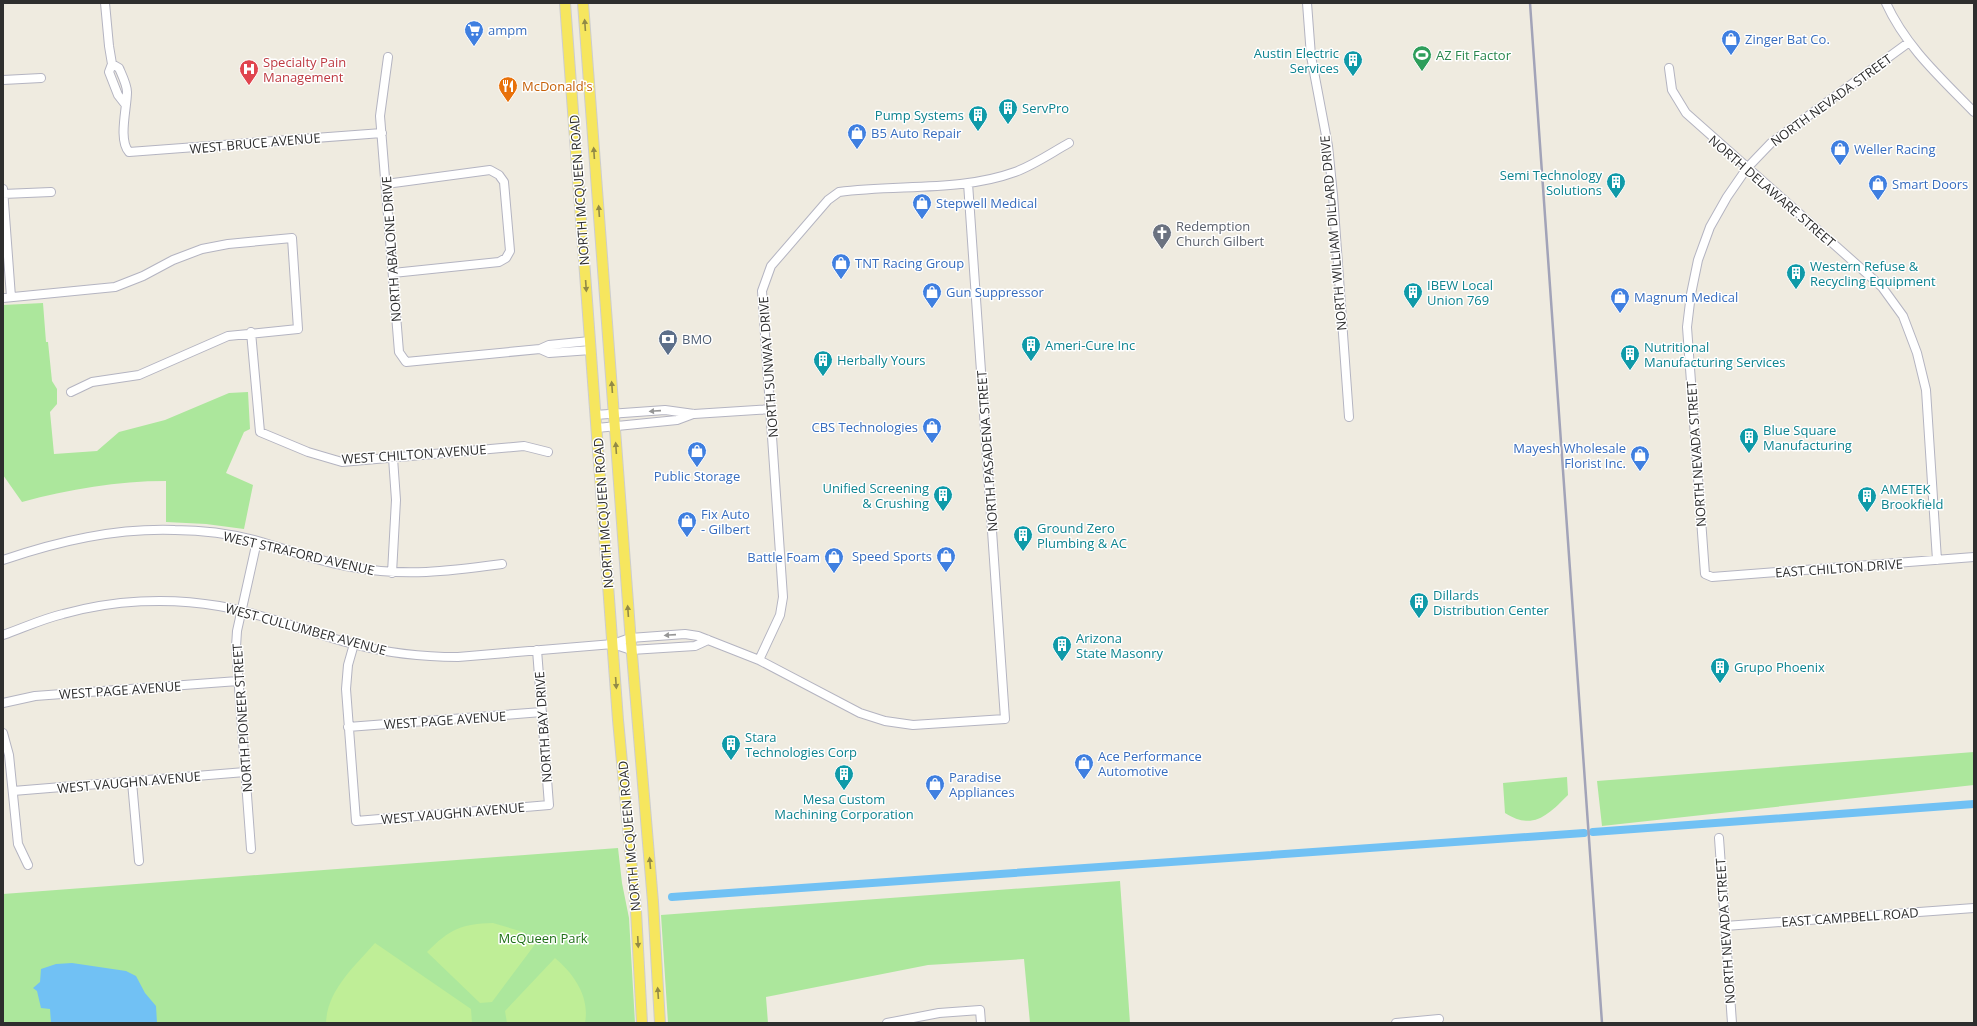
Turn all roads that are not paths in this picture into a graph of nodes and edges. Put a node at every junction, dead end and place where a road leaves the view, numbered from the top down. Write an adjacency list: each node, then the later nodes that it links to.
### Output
1 (104, 3): 8 (street)
2 (566, 3): 24 (main road, NORTH MCQUEEN ROAD)
3 (583, 3): 22 (main road, NORTH MCQUEEN ROAD, one-way to 3)
4 (1307, 3): 38 (street, NORTH WILLIAM DILLARD DRIVE)
5 (1886, 3): 6 (street)
6 (1908, 43): 15 (street); 18 (street, NORTH NEVADA STREET)
7 (388, 58): 16 (street, NORTH ABALONE DRIVE)
8 (112, 64): 12 (street); 13 (street)
9 (1669, 68): 18 (street, NORTH DELAWARE STREET)
10 (41, 78): 11 (street)
11 (3, 80)
12 (125, 86): 13 (street); 14 (street)
13 (116, 90): 14 (street)
14 (125, 104): 16 (street, WEST BRUCE AVENUE)
15 (1974, 112)
16 (382, 133): 20 (street, NORTH ABALONE DRIVE)
17 (1069, 143): 19 (street, NORTH SUNWAY DRIVE)
18 (1747, 168): 46 (street, NORTH DELAWARE STREET); 49 (street, NORTH NEVADA STREET)
19 (968, 183): 34 (street, NORTH SUNWAY DRIVE); 58 (street, NORTH PASADENA STREET)
20 (386, 184): 26 (street, NORTH ABALONE DRIVE); 26 (street)
21 (3, 189): 25 (street)
22 (597, 191): 24 (main road); 35 (main road, NORTH MCQUEEN ROAD, one-way to 22)
23 (52, 192): 25 (street)
24 (579, 192): 30 (main road, NORTH MCQUEEN ROAD, one-way to 30)
25 (3, 194): 27 (street)
26 (393, 273): 31 (street, NORTH ABALONE DRIVE)
27 (7, 298): 28 (street)
28 (251, 332): 33 (street); 42 (street, WEST CHILTON AVENUE)
29 (556, 344): 30 (street); 31 (street); 32 (street)
30 (591, 345): 32 (street); 37 (main road, NORTH MCQUEEN ROAD)
31 (540, 349): 32 (street)
32 (556, 353)
33 (71, 392)
34 (771, 409): 36 (street); 58 (street, NORTH SUNWAY DRIVE)
35 (614, 414): 36 (street, one-way to 35); 37 (street); 39 (main road, NORTH MCQUEEN ROAD)
36 (694, 414): 39 (street)
37 (595, 415): 40 (main road, NORTH MCQUEEN ROAD)
38 (1349, 417)
39 (614, 426): 40 (street); 52 (main road, NORTH MCQUEEN ROAD, one-way to 39)
40 (597, 428): 55 (main road, NORTH MCQUEEN ROAD)
41 (548, 452): 42 (street, WEST CHILTON AVENUE)
42 (393, 458): 48 (street)
43 (257, 541): 45 (street, WEST STRAFORD AVENUE); 48 (street, WEST STRAFORD AVENUE); 50 (street, NORTH PIONEER STREET)
44 (1974, 556): 46 (street, EAST CHILTON DRIVE)
45 (3, 560)
46 (1937, 560): 49 (street, EAST CHILTON DRIVE)
47 (502, 564): 48 (street, WEST STRAFORD AVENUE)
48 (392, 573)
49 (1705, 574)
50 (242, 611): 51 (street, WEST CULLUMBER AVENUE); 54 (street, WEST CULLUMBER AVENUE); 59 (street, NORTH PIONEER STREET)
51 (3, 635)
52 (630, 638): 53 (street, one-way to 52); 55 (street); 57 (main road, NORTH MCQUEEN ROAD)
53 (708, 640): 57 (street); 58 (street)
54 (354, 644): 56 (street, WEST CULLUMBER AVENUE); 62 (street)
55 (613, 644): 56 (street, WEST CULLUMBER AVENUE); 57 (street); 73 (main road, NORTH MCQUEEN ROAD, one-way to 73)
56 (537, 650): 61 (street, NORTH BAY DRIVE)
57 (631, 650): 72 (main road, NORTH MCQUEEN ROAD, one-way to 57)
58 (759, 660)
59 (238, 681): 60 (street, WEST PAGE AVENUE); 64 (street, NORTH PIONEER STREET)
60 (3, 703)
61 (542, 712): 62 (street, WEST PAGE AVENUE); 67 (street, NORTH BAY DRIVE)
62 (348, 727): 67 (street, WEST VAUGHN AVENUE)
63 (3, 733): 66 (street)
64 (244, 772): 65 (street, WEST VAUGHN AVENUE); 69 (street, NORTH PIONEER STREET)
65 (132, 782): 66 (street, WEST VAUGHN AVENUE); 70 (street)
66 (13, 791): 71 (street)
67 (549, 805)
68 (1719, 838): 75 (street, NORTH NEVADA STREET)
69 (251, 849)
70 (139, 861)
71 (28, 865)
72 (653, 902): 73 (main road); 78 (main road, NORTH MCQUEEN ROAD, one-way to 72)
73 (635, 903): 77 (main road, NORTH MCQUEEN ROAD, one-way to 77)
74 (1974, 908): 75 (street, EAST CAMPBELL ROAD)
75 (1725, 926): 82 (street, NORTH NEVADA STREET)
76 (1439, 1019): 81 (street)
77 (642, 1023)
78 (660, 1023)
79 (887, 1023): 80 (street)
80 (981, 1023)
81 (1396, 1023)
82 (1732, 1023)

